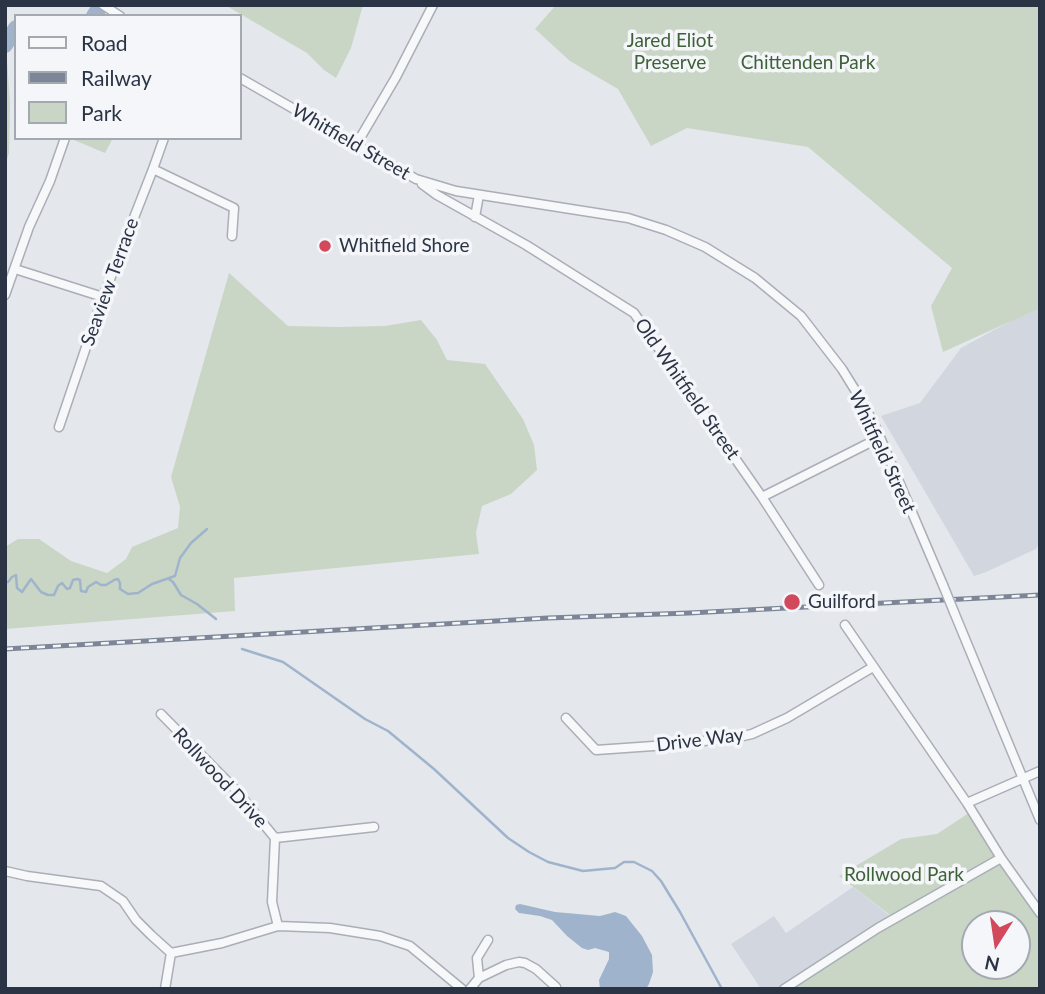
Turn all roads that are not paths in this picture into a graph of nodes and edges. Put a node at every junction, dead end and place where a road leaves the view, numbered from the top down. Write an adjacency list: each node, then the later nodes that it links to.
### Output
1 (433, 5): 5 (street)
2 (242, 79): 5 (street, Whitfield Street)
3 (64, 140): 11 (street)
4 (163, 140): 6 (street, Seaview Terrace)
5 (356, 145): 7 (street, Whitfield Street)
6 (153, 169): 10 (street); 13 (street, Seaview Terrace)
7 (416, 179): 8 (street, Whitfield Street); 9 (street, Old Whitfield Street)
8 (479, 195): 9 (street); 15 (street, Whitfield Street)
9 (475, 217): 16 (street, Old Whitfield Street)
10 (232, 236)
11 (15, 268): 12 (street); 13 (street)
12 (5, 295)
13 (103, 297): 14 (street, Seaview Terrace)
14 (59, 426)
15 (879, 438): 16 (street); 23 (street, Whitfield Street, bridge)
16 (762, 497): 17 (street, Old Whitfield Street)
17 (819, 585)
18 (845, 625): 19 (street)
19 (873, 667): 21 (street, Drive Way); 24 (street)
20 (161, 714): 27 (street, Rollwood Drive)
21 (566, 718)
22 (1040, 771): 23 (street)
23 (1022, 779): 24 (street); 25 (street, Whitfield Street)
24 (967, 803): 28 (street)
25 (1040, 820)
26 (374, 827): 27 (street)
27 (275, 838): 31 (street, Rollwood Drive)
28 (1000, 858): 30 (street); 39 (street)
29 (5, 871): 33 (street)
30 (1040, 913)
31 (278, 926): 33 (street); 37 (street)
32 (488, 940): 34 (street)
33 (172, 953): 36 (street)
34 (479, 978): 35 (street); 38 (street)
35 (556, 987)
36 (165, 989)
37 (462, 989)
38 (470, 989)
39 (784, 989)

